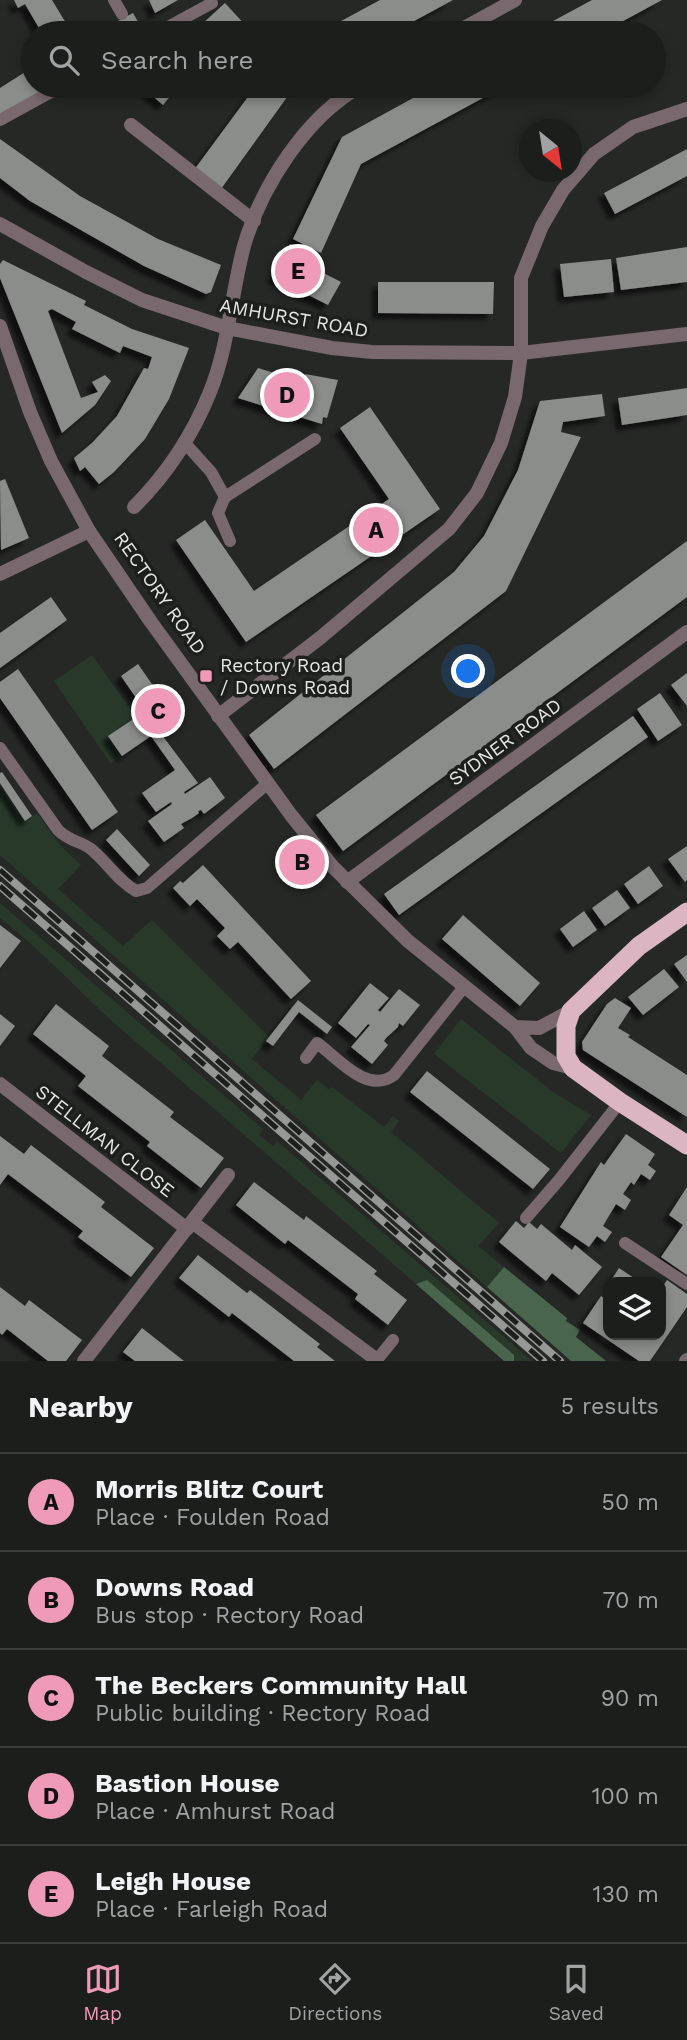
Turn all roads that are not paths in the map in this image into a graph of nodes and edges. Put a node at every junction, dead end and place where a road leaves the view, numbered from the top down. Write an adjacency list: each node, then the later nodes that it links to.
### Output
1 (114, 0): 4 (lane)
2 (515, 0): 6 (street)
3 (212, 3): 5 (lane)
4 (121, 14)
5 (180, 21)
6 (477, 21)
7 (40, 98): 10 (lane)
8 (343, 98): 12 (street)
9 (687, 109): 17 (street)
10 (0, 120)
11 (131, 125): 12 (street)
12 (254, 221): 15 (street)
13 (0, 224): 15 (street, AMHURST ROAD)
14 (0, 326): 22 (street, RECTORY ROAD)
15 (227, 328): 17 (street, AMHURST ROAD); 19 (street)
16 (687, 334): 17 (street, AMHURST ROAD)
17 (521, 353): 26 (street)
18 (315, 439): 20 (lane)
19 (184, 442): 20 (lane); 21 (street)
20 (225, 497): 23 (lane)
21 (134, 507)
22 (89, 531): 24 (street); 26 (street, RECTORY ROAD)
23 (230, 541)
24 (0, 574)
25 (687, 632): 29 (street, SYDNER ROAD)
26 (218, 716): 28 (street, RECTORY ROAD)
27 (0, 748): 28 (lane)
28 (268, 783): 29 (street, RECTORY ROAD)
29 (346, 882): 31 (street, RECTORY ROAD)
30 (687, 912): 32 (highway)
31 (464, 987): 33 (street, RECTORY ROAD); 34 (lane)
32 (571, 1011): 33 (street); 35 (highway)
33 (515, 1027): 35 (street, RECTORY ROAD)
34 (306, 1058)
35 (573, 1068): 37 (highway, RECTORY ROAD)
36 (0, 1084): 41 (street, STELLMAN CLOSE)
37 (620, 1102): 38 (highway, RECTORY ROAD); 40 (lane)
38 (687, 1145)
39 (228, 1174): 41 (street)
40 (526, 1218)
41 (190, 1225): 45 (street); 46 (street, STELLMAN CLOSE)
42 (625, 1243): 43 (lane)
43 (687, 1284)
44 (393, 1340): 46 (lane, STELLMAN CLOSE)
45 (84, 1361)
46 (376, 1361)

